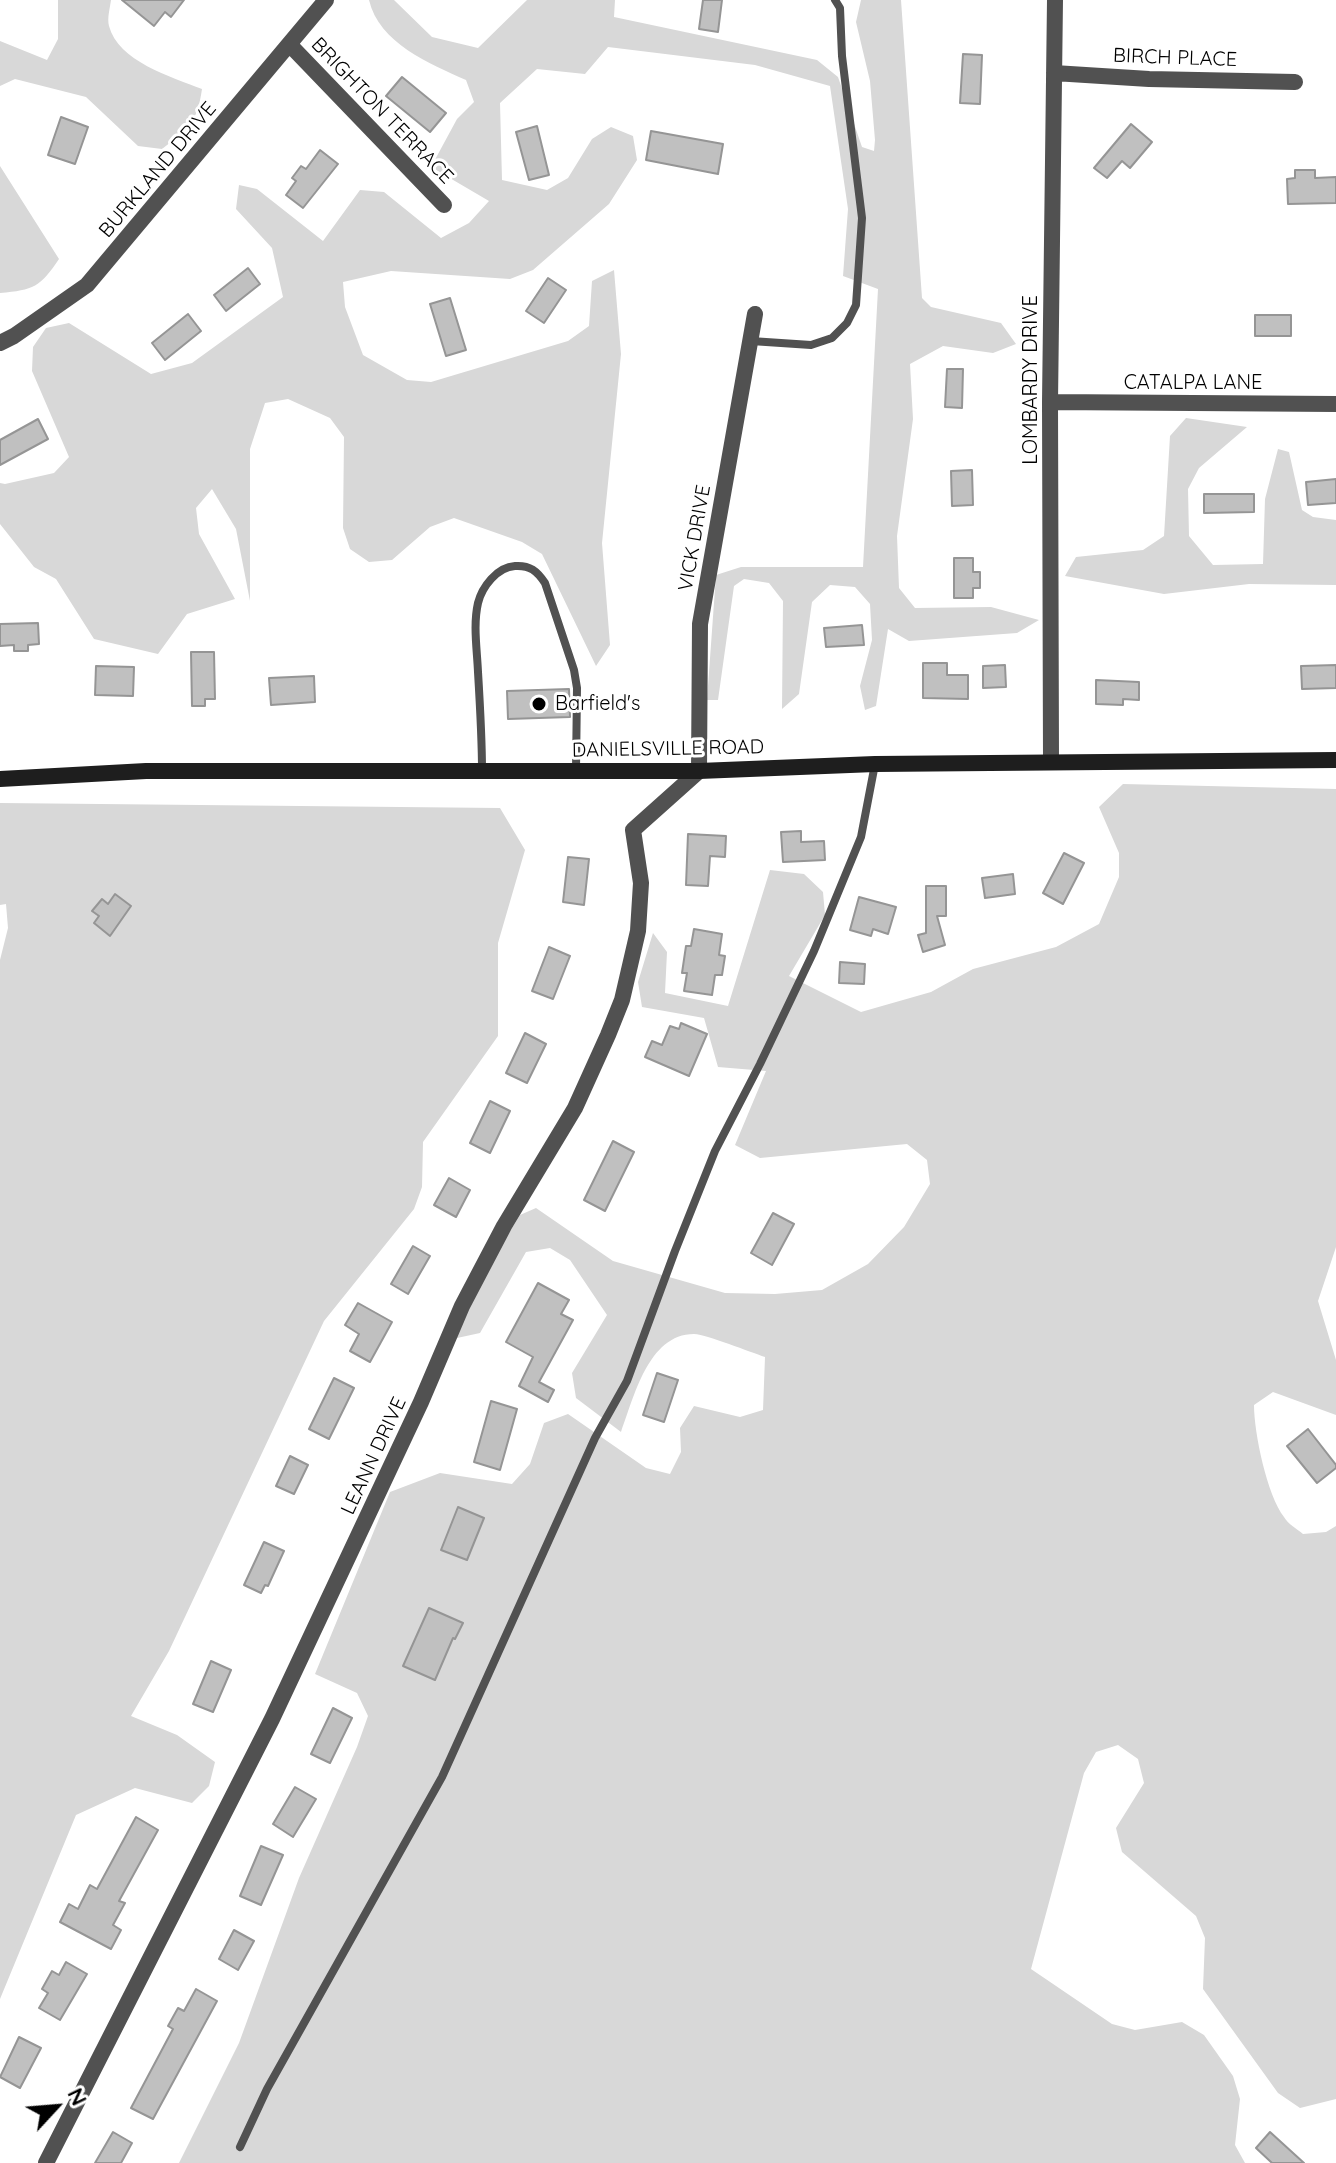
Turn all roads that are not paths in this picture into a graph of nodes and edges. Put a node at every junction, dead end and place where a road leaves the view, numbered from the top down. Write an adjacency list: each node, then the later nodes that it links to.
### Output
1 (326, 0): 4 (street, BURKLAND DRIVE)
2 (835, 0): 9 (lane)
3 (1055, 0): 5 (street, LOMBARDY DRIVE)
4 (290, 45): 7 (street, BRIGHTON TERRACE); 10 (street, BURKLAND DRIVE)
5 (1054, 73): 6 (street, BIRCH PLACE); 11 (street, LOMBARDY DRIVE)
6 (1295, 82)
7 (444, 205)
8 (755, 314): 9 (street, VICK DRIVE)
9 (750, 341): 18 (street, VICK DRIVE)
10 (0, 343)
11 (1050, 402): 12 (street, CATALPA LANE); 14 (street, LOMBARDY DRIVE)
12 (1336, 404)
13 (1336, 760): 14 (main road, DANIELSVILLE ROAD)
14 (1051, 761): 15 (main road, DANIELSVILLE ROAD)
15 (875, 764): 18 (main road, DANIELSVILLE ROAD); 20 (lane)
16 (482, 771): 17 (main road, DANIELSVILLE ROAD); 17 (lane); 19 (main road, DANIELSVILLE ROAD)
17 (576, 771): 18 (main road, DANIELSVILLE ROAD)
18 (699, 771): 21 (street, LEANN DRIVE)
19 (0, 779)
20 (240, 2147)
21 (46, 2163)

